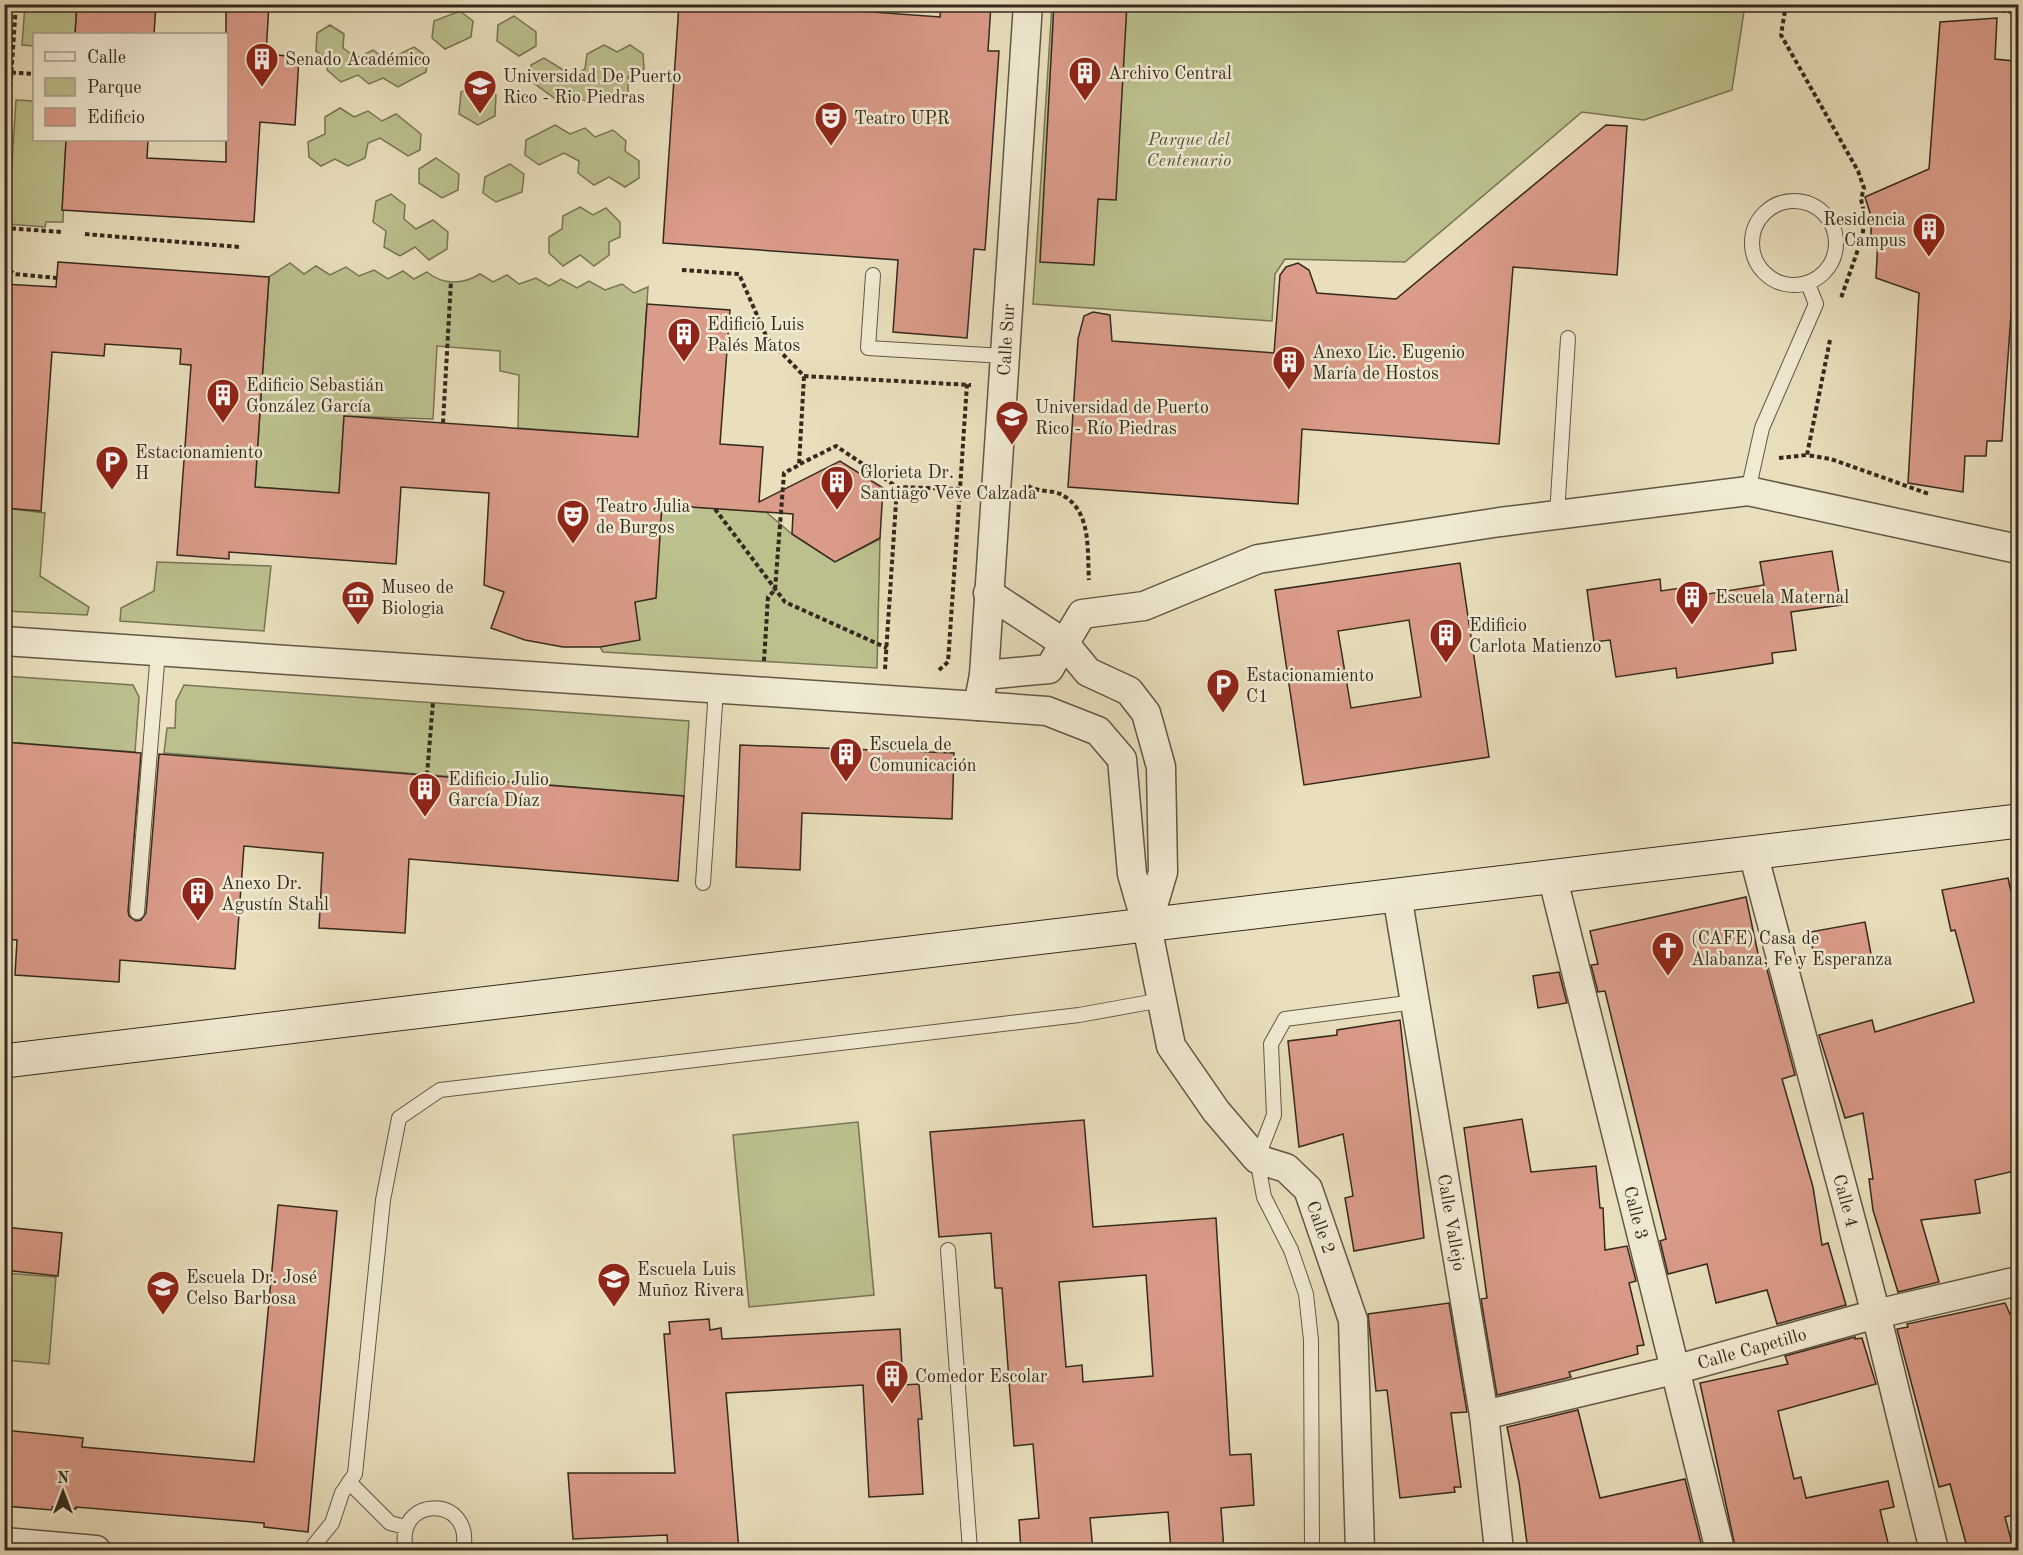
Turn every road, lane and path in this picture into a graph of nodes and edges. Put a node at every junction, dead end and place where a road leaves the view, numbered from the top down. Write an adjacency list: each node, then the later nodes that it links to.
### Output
1 (16, 4): 7 (path)
2 (1028, 4): 23 (street, Calle Sur)
3 (1786, 4): 20 (path)
4 (1964, 4): 5 (path)
5 (2019, 13)
6 (4, 72): 7 (path)
7 (12, 72): 8 (path); 9 (path)
8 (33, 74)
9 (4, 184)
10 (4, 228): 11 (path)
11 (63, 232)
12 (85, 234): 13 (path)
13 (240, 248)
14 (4, 265): 17 (path)
15 (682, 270): 24 (path)
16 (873, 275): 23 (lane)
17 (57, 278)
18 (452, 281): 27 (path)
19 (1808, 284): 19 (lane); 29 (lane)
20 (1838, 308)
21 (1832, 330): 28 (path)
22 (1568, 338): 37 (lane)
23 (1004, 356): 26 (street, Calle Sur)
24 (804, 376): 25 (path); 30 (path)
25 (967, 384): 26 (path); 33 (path)
26 (1002, 387): 41 (street, Calle Sur)
27 (443, 423)
28 (1807, 455): 29 (path); 35 (path)
29 (1755, 462): 34 (lane)
30 (799, 465): 32 (path); 40 (path)
31 (1022, 482): 39 (path)
32 (897, 487): 33 (path); 44 (path)
33 (960, 489): 46 (path)
34 (1748, 491): 37 (street); 38 (street)
35 (1932, 495)
36 (715, 509): 40 (path)
37 (1557, 515): 43 (street)
38 (2019, 549)
39 (1095, 586)
40 (775, 590): 44 (path); 49 (path)
41 (988, 593): 43 (street); 47 (street, Calle Sur)
42 (4, 640): 45 (street)
43 (1064, 643): 47 (street); 60 (street)
44 (886, 648): 51 (path)
45 (158, 651): 48 (street); 59 (lane)
46 (929, 672)
47 (984, 675): 52 (street, Calle Sur)
48 (716, 689): 49 (street); 57 (lane)
49 (762, 692): 51 (street)
50 (434, 695): 53 (path)
51 (883, 700): 52 (street)
52 (978, 706): 60 (street)
53 (427, 775)
54 (2019, 820): 55 (street)
55 (1753, 853): 56 (street); 67 (street, Calle 4)
56 (1552, 875): 58 (street); 68 (street, Calle 3)
57 (703, 883)
58 (1397, 895): 60 (street); 62 (street, Calle Vallejo)
59 (138, 912)
60 (1147, 926): 61 (street); 63 (street)
61 (1162, 1000): 64 (street); 70 (lane)
62 (1415, 1002): 64 (lane); 69 (street, Calle Vallejo)
63 (4, 1061)
64 (1257, 1159): 78 (lane); 79 (street, Calle 2)
65 (948, 1250): 77 (lane)
66 (2019, 1281): 67 (street, Calle Capetillo)
67 (1876, 1314): 68 (street, Calle Capetillo); 82 (street, Calle 4)
68 (1674, 1370): 69 (street, Calle Capetillo); 81 (street, Calle 3)
69 (1484, 1415): 80 (street, Calle Vallejo)
70 (349, 1482): 71 (lane); 74 (lane)
71 (405, 1527): 75 (lane); 76 (lane)
72 (4, 1542): 73 (street)
73 (96, 1551)
74 (310, 1551)
75 (406, 1551)
76 (463, 1551)
77 (970, 1551)
78 (1312, 1551)
79 (1360, 1551)
80 (1500, 1551)
81 (1720, 1551)
82 (1934, 1551)

